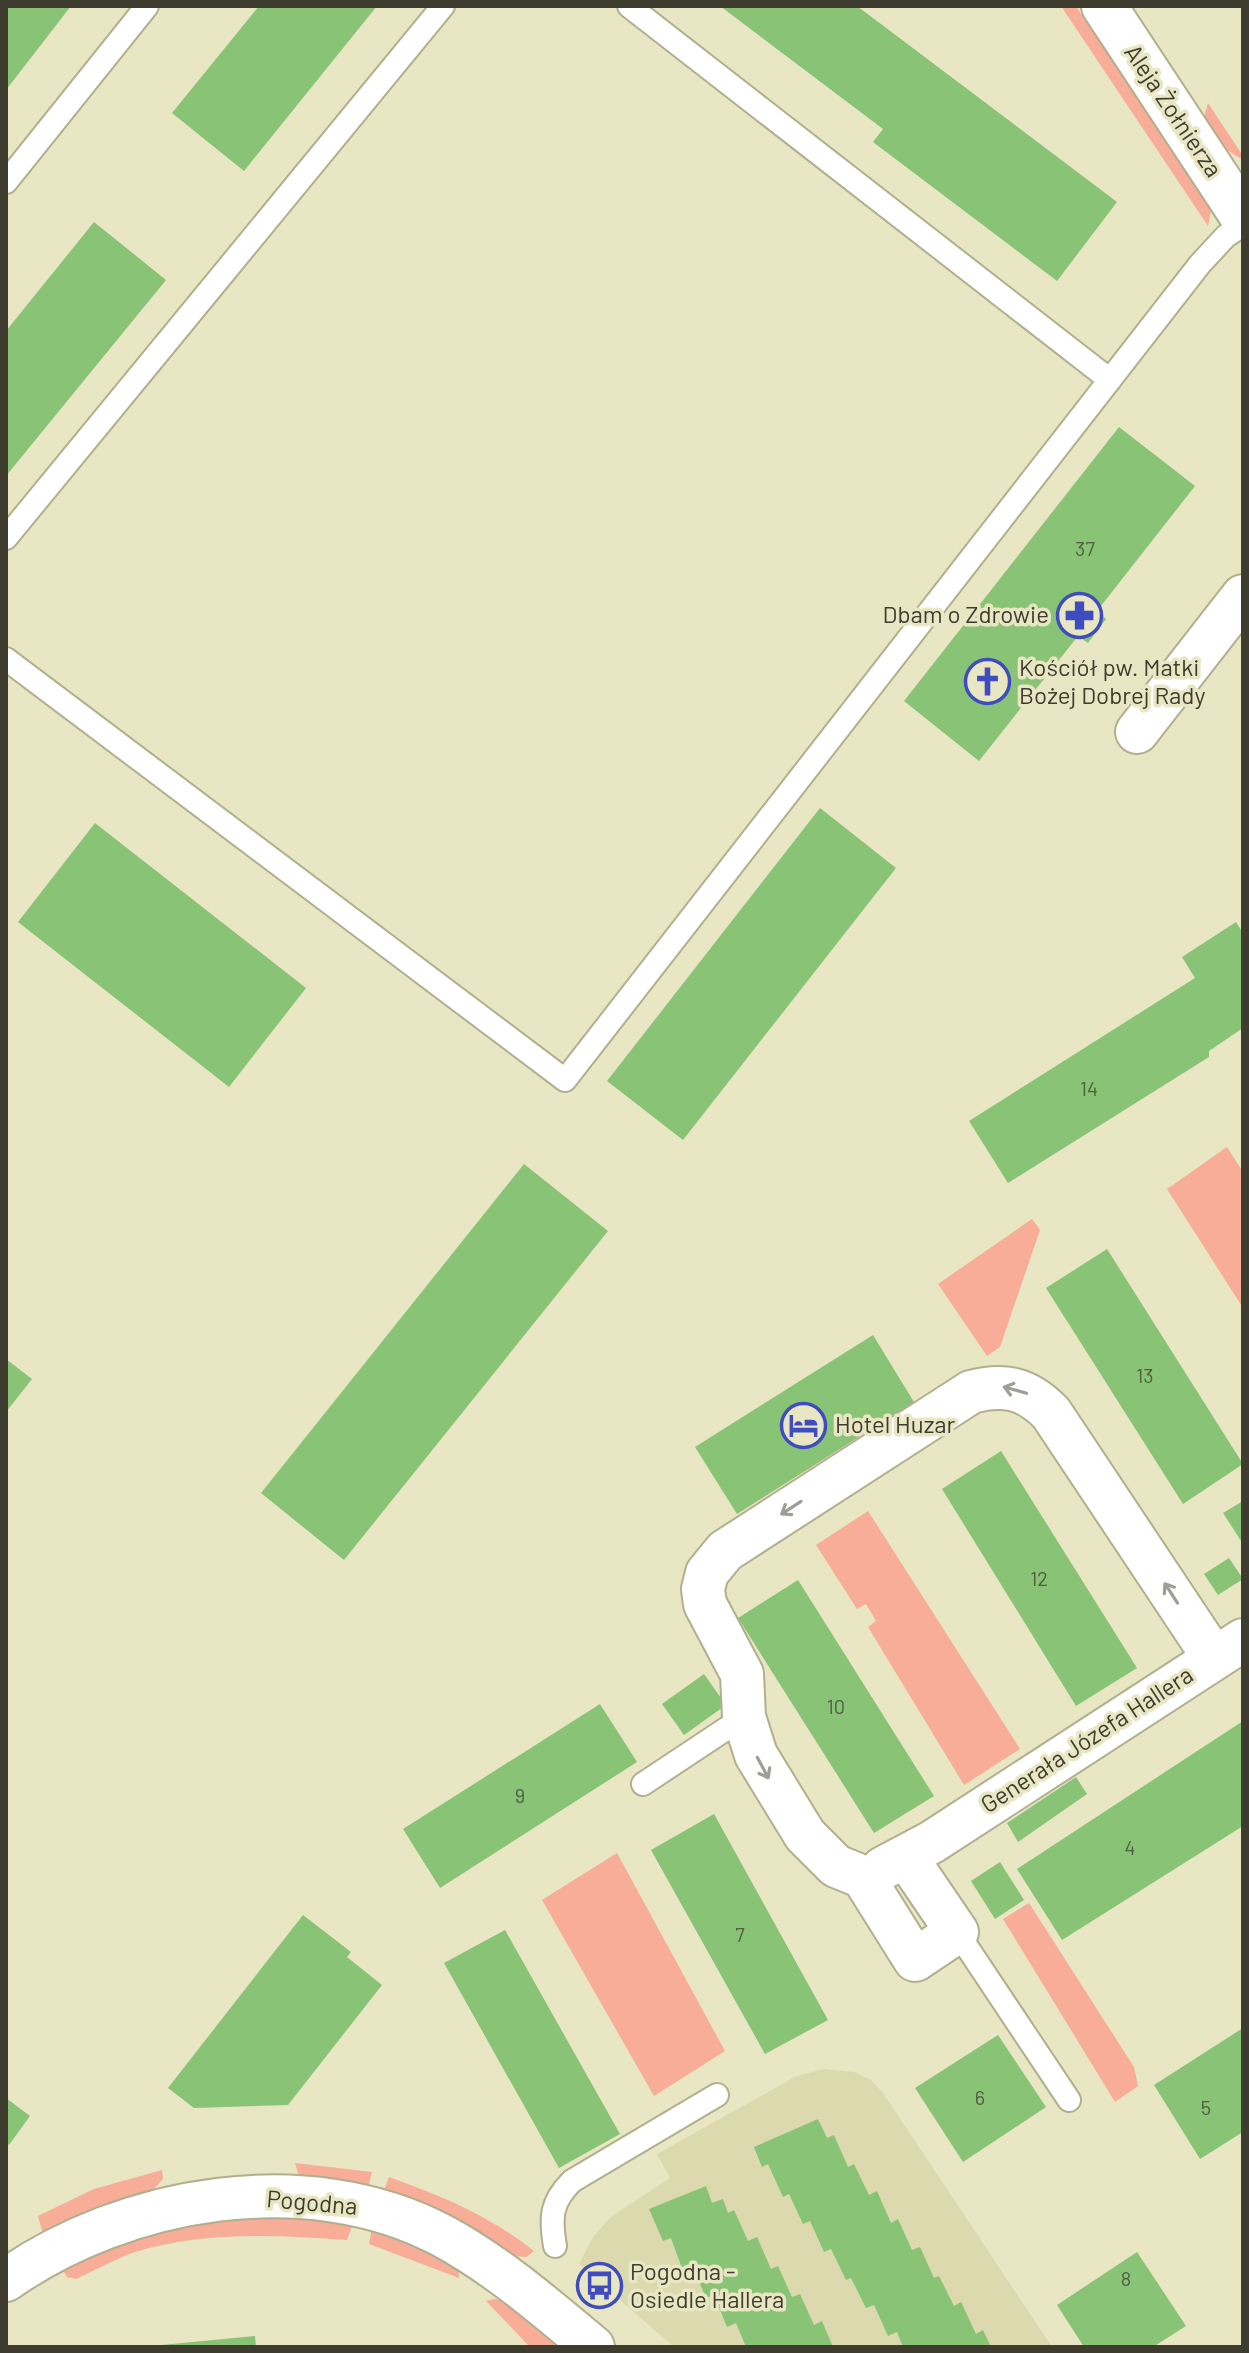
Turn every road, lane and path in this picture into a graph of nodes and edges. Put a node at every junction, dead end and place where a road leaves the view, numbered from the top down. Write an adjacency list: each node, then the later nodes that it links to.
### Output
1 (147, 6): 5 (lane)
2 (443, 6): 8 (lane)
3 (629, 6): 7 (lane)
4 (1104, 6): 6 (street, Aleja Żołnierza)
5 (6, 182)
6 (1240, 208): 7 (lane)
7 (1110, 380): 10 (lane)
8 (6, 538)
9 (1243, 596): 11 (street)
10 (6, 659)
11 (1137, 732)
12 (1228, 1649): 14 (street, one-way to 14); 16 (street, Generała Józefa Hallera)
13 (712, 1669): 14 (street)
14 (744, 1717): 15 (lane); 17 (street, one-way to 17)
15 (643, 1784)
16 (919, 1850): 17 (street, Generała Józefa Hallera); 18 (street)
17 (863, 1877): 18 (street)
18 (957, 1932): 20 (lane)
19 (717, 2095): 21 (lane)
20 (1069, 2100)
21 (555, 2246)
22 (6, 2280): 23 (street, Pogodna)
23 (593, 2347)

